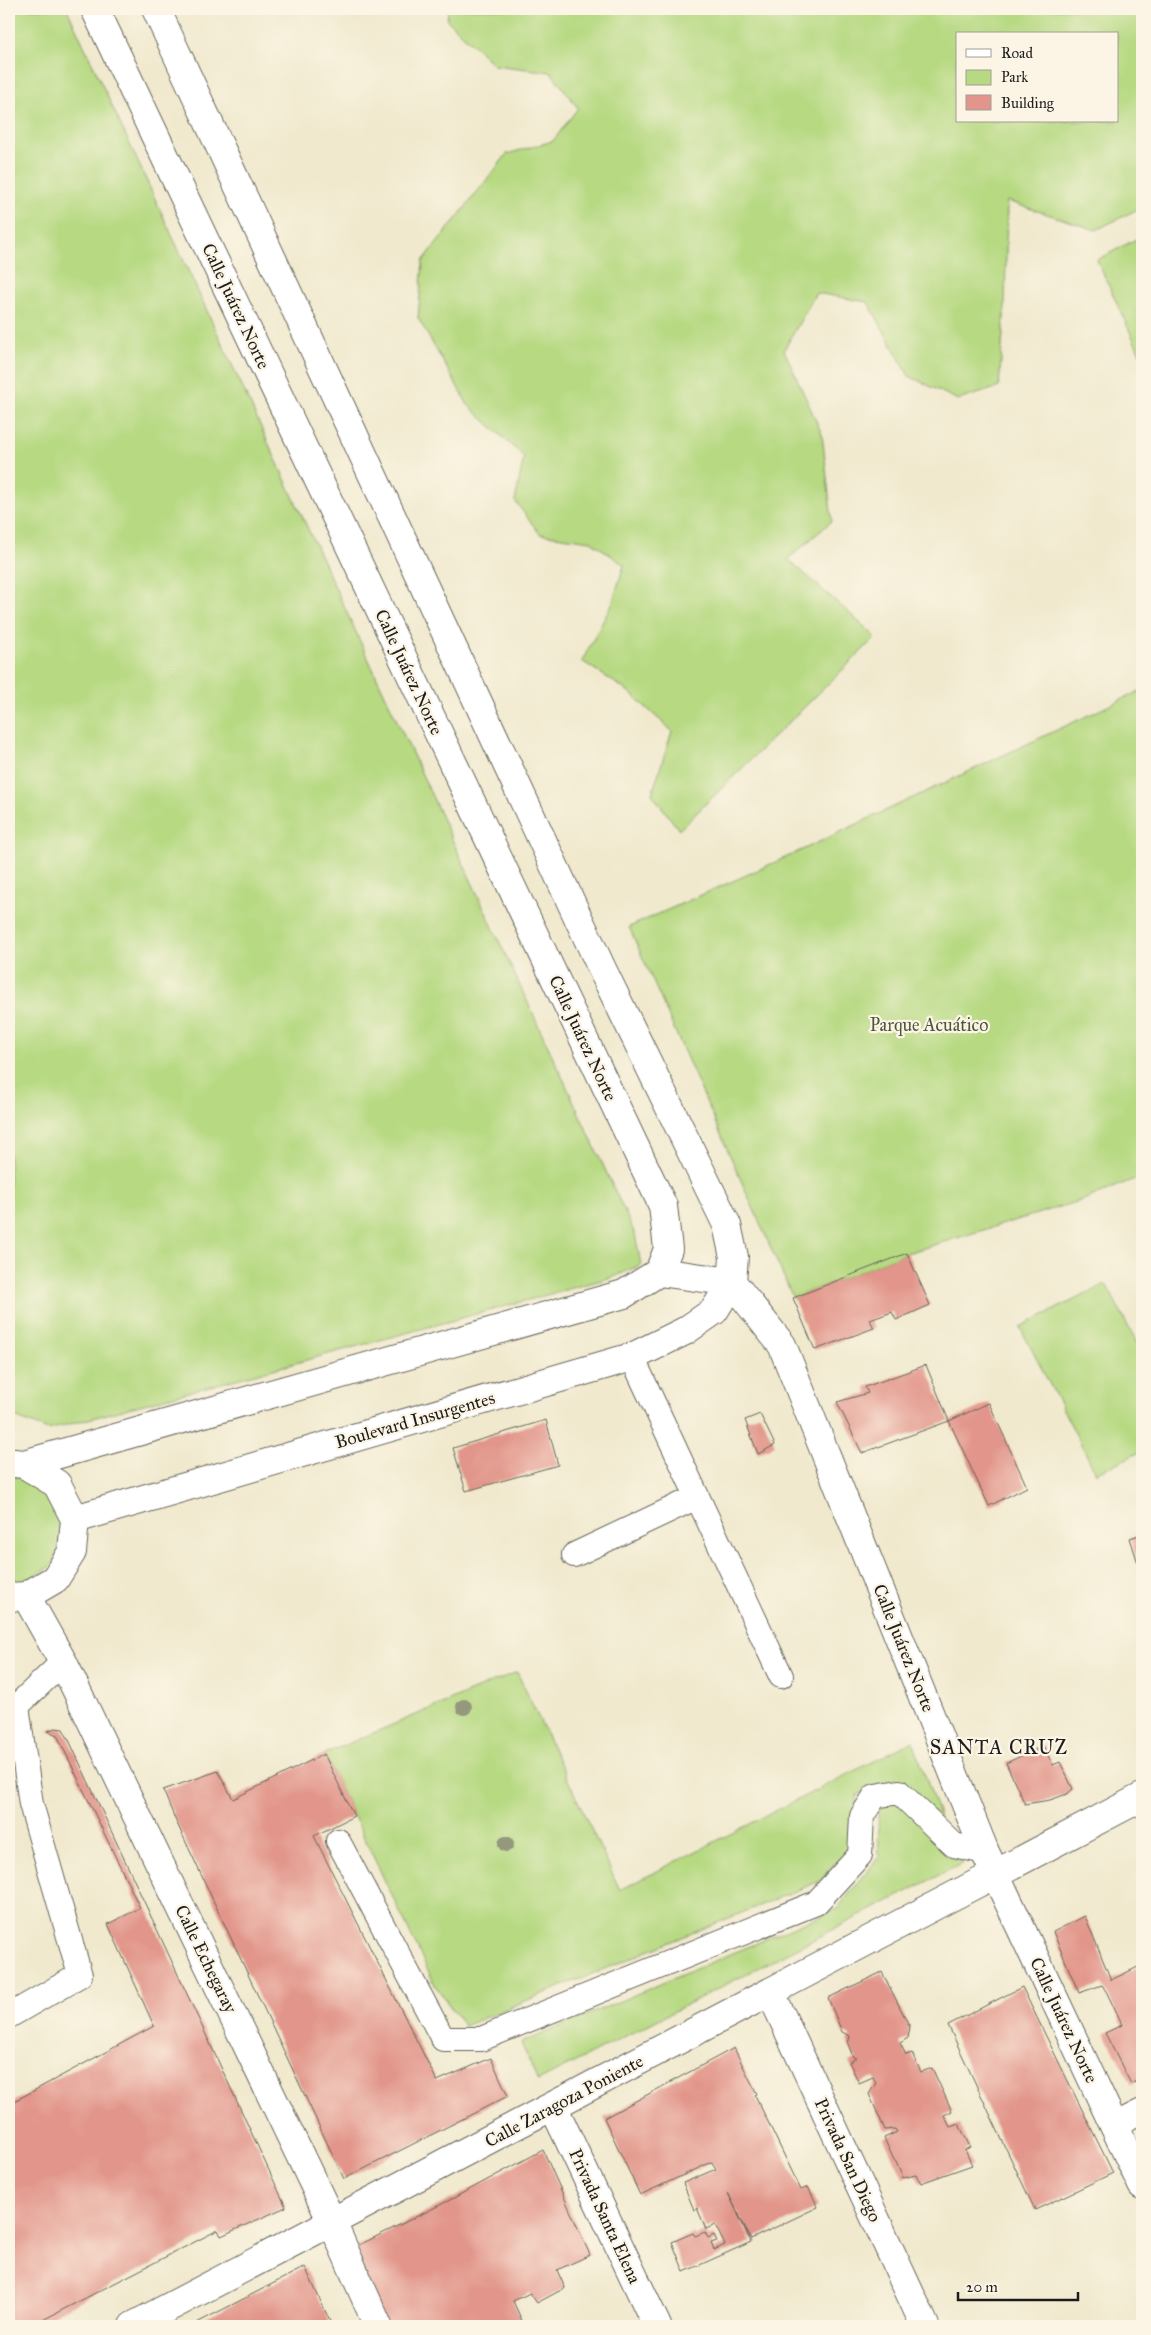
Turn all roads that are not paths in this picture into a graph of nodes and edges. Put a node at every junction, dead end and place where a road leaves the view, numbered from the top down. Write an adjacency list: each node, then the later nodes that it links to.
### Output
1 (156, 9): 4 (street)
2 (99, 10): 3 (street, Calle Juárez Norte)
3 (659, 1272): 4 (street); 6 (street)
4 (732, 1282): 5 (street, Boulevard Insurgentes); 15 (street, Calle Juárez Norte)
5 (632, 1357): 7 (lane); 8 (street, Boulevard Insurgentes)
6 (16, 1464): 8 (street)
7 (697, 1497): 9 (lane); 12 (lane)
8 (74, 1520): 10 (street)
9 (574, 1555)
10 (17, 1596): 11 (street, Calle Echegaray)
11 (63, 1662): 17 (lane); 22 (street, Calle Echegaray)
12 (781, 1676)
13 (1142, 1797): 15 (street, Calle Zaragoza Poniente)
14 (338, 1842): 15 (lane)
15 (990, 1863): 16 (street, Calle Zaragoza Poniente); 20 (street, Calle Juárez Norte)
16 (771, 1993): 18 (street, Calle Zaragoza Poniente); 26 (street, Privada San Diego)
17 (9, 2016)
18 (553, 2106): 22 (street, Calle Zaragoza Poniente); 25 (street, Privada Santa Elena)
19 (1142, 2111): 20 (lane)
20 (1114, 2125): 21 (street, Calle Juárez Norte)
21 (1142, 2185)
22 (332, 2222): 23 (street, Calle Zaragoza Poniente); 24 (street, Calle Echegaray)
23 (133, 2326)
24 (378, 2326)
25 (657, 2326)
26 (925, 2326)

